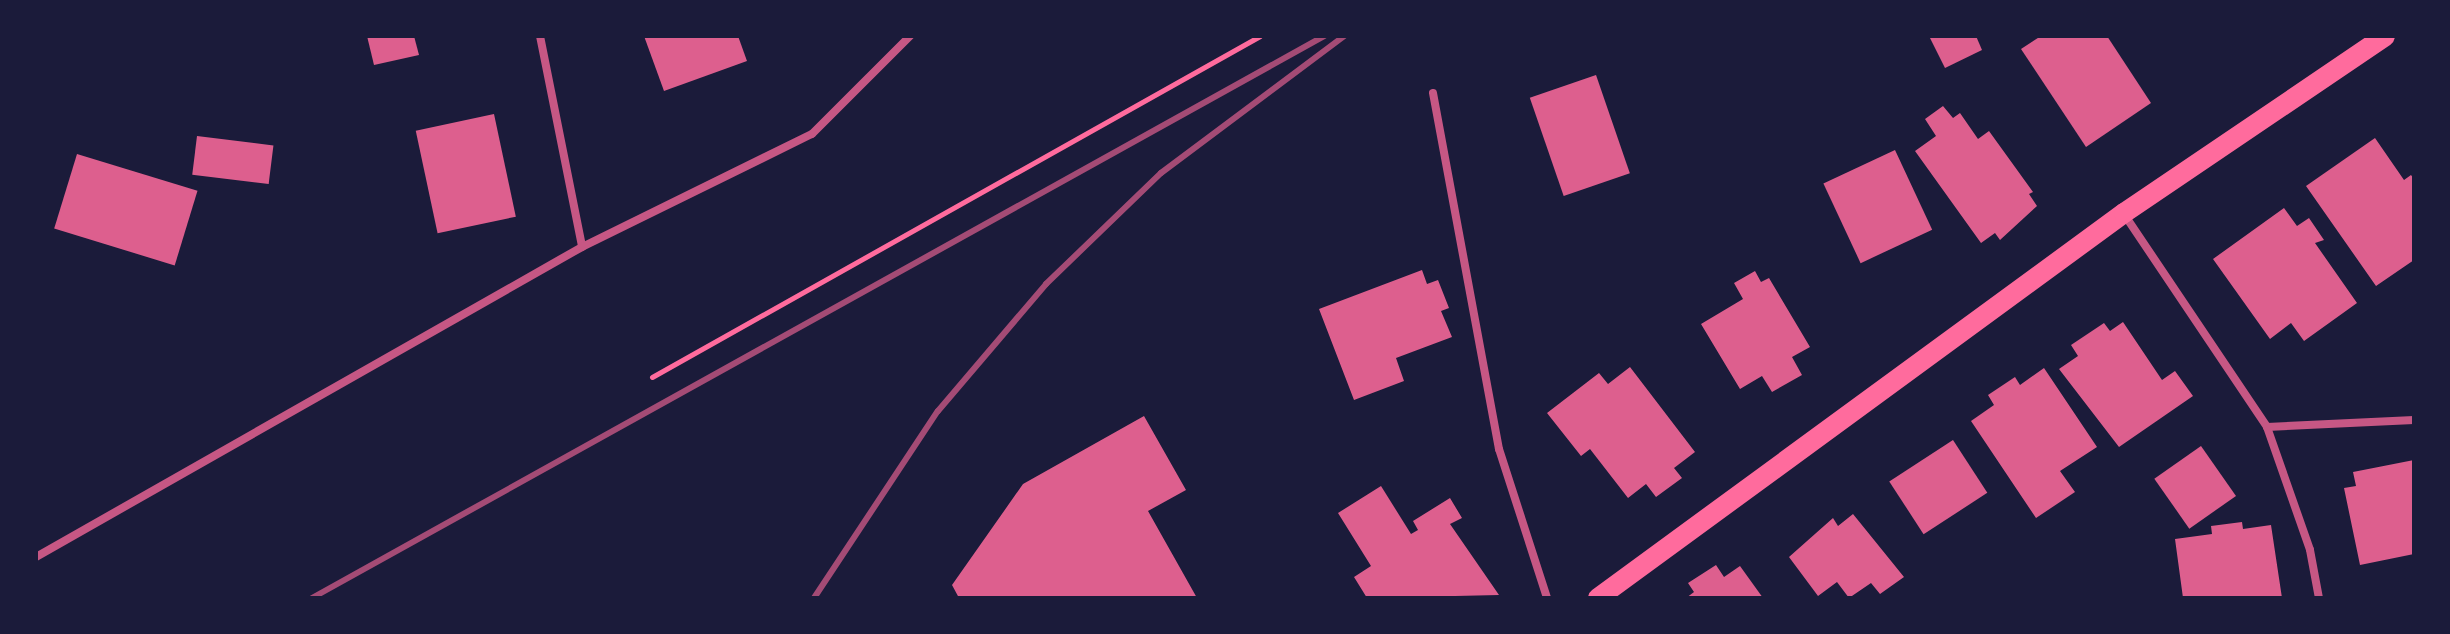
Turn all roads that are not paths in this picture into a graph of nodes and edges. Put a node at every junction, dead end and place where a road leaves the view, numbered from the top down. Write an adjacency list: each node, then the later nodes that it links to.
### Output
1 (540, 36): 6 (street)
2 (910, 36): 6 (street)
3 (2385, 36): 5 (main road)
4 (1433, 93): 10 (street)
5 (2124, 213): 8 (street); 11 (main road)
6 (582, 247): 9 (street)
7 (2414, 420): 8 (street)
8 (2267, 427): 12 (street)
9 (36, 557)
10 (1547, 598)
11 (1598, 598)
12 (2319, 598)

